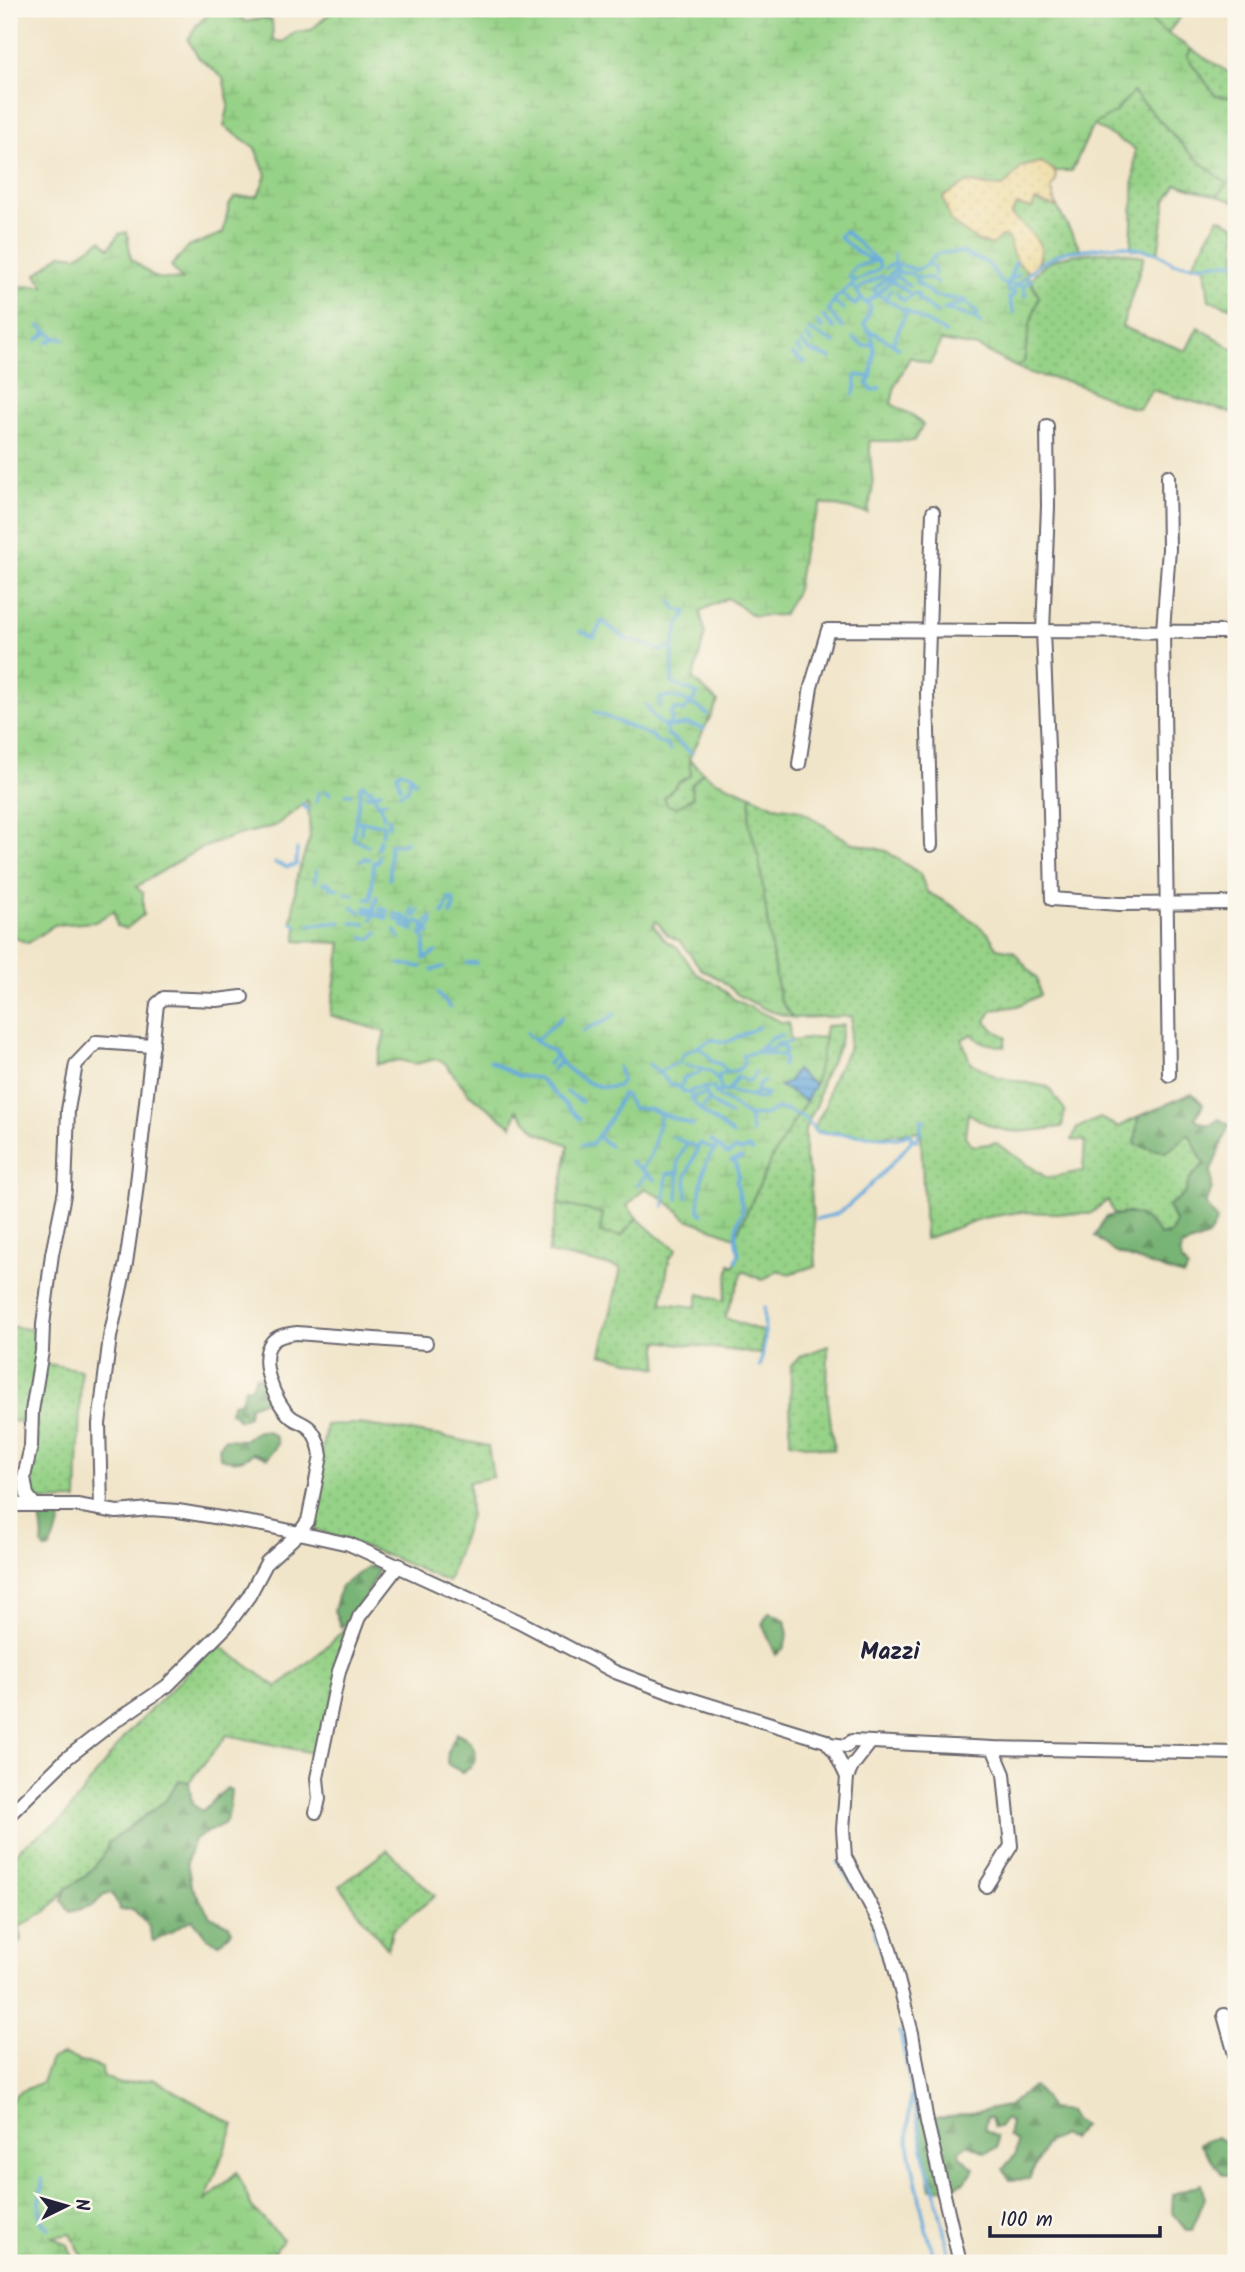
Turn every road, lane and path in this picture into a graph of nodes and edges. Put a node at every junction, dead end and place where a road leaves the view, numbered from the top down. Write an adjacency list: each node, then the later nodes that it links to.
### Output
1 (1047, 426): 5 (street)
2 (1168, 476): 6 (street)
3 (933, 512): 4 (street)
4 (928, 631): 5 (street); 8 (street); 9 (street)
5 (1043, 631): 6 (street); 11 (street)
6 (1163, 631): 7 (street); 11 (street)
7 (1236, 632)
8 (799, 764)
9 (931, 845)
10 (1236, 903): 11 (street)
11 (1165, 904): 14 (street)
12 (242, 997): 13 (street)
13 (153, 1046): 17 (street); 18 (street)
14 (1169, 1075)
15 (426, 1343): 19 (street)
16 (9, 1505): 17 (street)
17 (35, 1505): 18 (street)
18 (101, 1509): 19 (street)
19 (299, 1533): 20 (street); 27 (street)
20 (399, 1565): 22 (street); 26 (street)
21 (870, 1743): 22 (street); 23 (street); 25 (street)
22 (830, 1744): 25 (street)
23 (993, 1748): 24 (street); 28 (street)
24 (1236, 1753)
25 (847, 1777): 31 (street)
26 (316, 1812)
27 (9, 1815)
28 (986, 1886)
29 (1224, 2015): 30 (street)
30 (1236, 2058)
31 (960, 2263)

